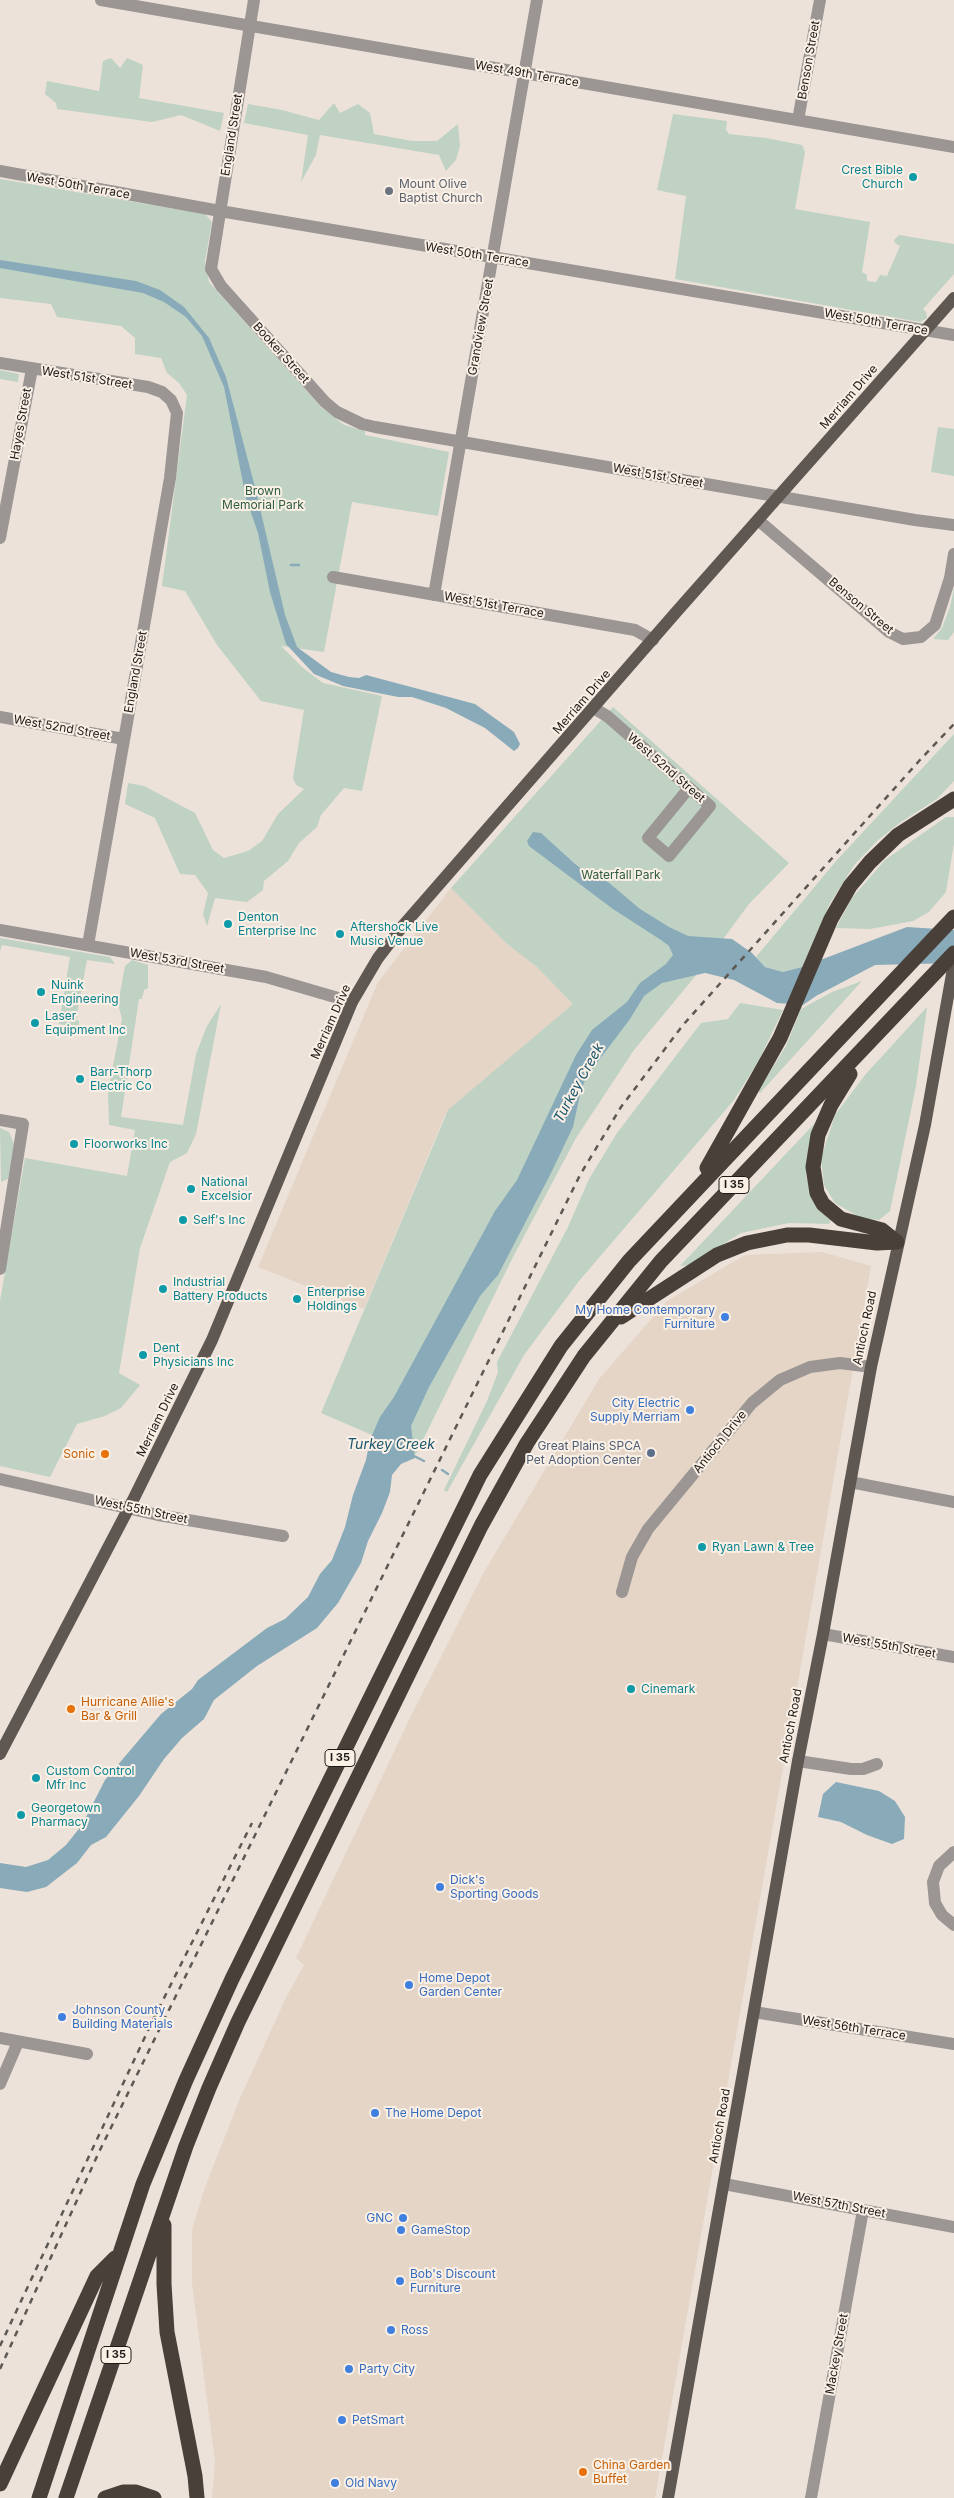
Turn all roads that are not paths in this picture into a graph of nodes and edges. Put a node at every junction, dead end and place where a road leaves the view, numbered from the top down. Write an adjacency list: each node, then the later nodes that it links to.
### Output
1 (101, 0): 5 (street, West 49th Terrace)
2 (254, 0): 5 (street, England Street)
3 (537, 0): 6 (street, Grandview Street)
4 (820, 0): 7 (street, Benson Street)
5 (250, 26): 6 (street, West 49th Terrace); 10 (street, England Street)
6 (524, 74): 7 (street, West 49th Terrace); 11 (street, Grandview Street)
7 (798, 120): 8 (street, West 49th Terrace)
8 (954, 148)
9 (0, 171): 10 (street, West 50th Terrace)
10 (220, 212): 11 (street, West 50th Terrace); 12 (street, England Street)
11 (494, 258): 14 (street, West 50th Terrace); 20 (street, Grandview Street)
12 (211, 270): 19 (street, Booker Street)
13 (954, 298): 14 (main road, Merriam Drive)
14 (925, 330): 15 (street, West 50th Terrace); 21 (main road, Merriam Drive)
15 (954, 335)
16 (0, 363): 17 (street, West 51st Street)
17 (32, 369): 18 (street, West 51st Street); 22 (street, Hayes Street)
18 (171, 400): 32 (street, England Street)
19 (362, 424): 20 (street, West 51st Street)
20 (461, 442): 21 (street, West 51st Street); 28 (street, Grandview Street)
21 (779, 497): 23 (main road, Merriam Drive); 24 (street, West 51st Street)
22 (3, 502): 25 (street, Hayes Street)
23 (758, 520): 26 (street, Benson Street); 29 (main road, Merriam Drive)
24 (954, 525)
25 (0, 538)
26 (954, 554)
27 (333, 577): 28 (street, West 51st Terrace)
28 (434, 595): 29 (street, West 51st Terrace)
29 (653, 640): 30 (main road, Merriam Drive)
30 (595, 708): 33 (street, West 52nd Street); 41 (main road, Merriam Drive)
31 (0, 717): 32 (street, West 52nd Street)
32 (124, 739): 38 (street, England Street)
33 (689, 788): 33 (street, West 52nd Street)
34 (954, 798): 35 (highway)
35 (947, 807): 44 (highway)
36 (954, 917): 44 (highway, I 35)
37 (0, 930): 38 (street, West 53rd Street)
38 (88, 945): 41 (street, West 53rd Street)
39 (954, 953): 42 (highway, I 35)
40 (954, 963): 45 (main road, Antioch Road)
41 (352, 1002): 52 (main road, Merriam Drive)
42 (866, 1047): 45 (highway); 47 (highway, I 35)
43 (0, 1120): 46 (street)
44 (695, 1189): 72 (highway, I 35)
45 (897, 1242): 47 (highway); 48 (main road, Antioch Road)
46 (0, 1269)
47 (607, 1327): 70 (highway, I 35)
48 (871, 1367): 50 (main road, Antioch Road); 54 (street, Antioch Drive)
49 (0, 1479): 52 (street, West 55th Street)
50 (850, 1482): 51 (street); 55 (main road, Antioch Road)
51 (954, 1502)
52 (129, 1508): 53 (street, West 55th Street); 57 (main road, Merriam Drive)
53 (283, 1536)
54 (622, 1592)
55 (824, 1634): 56 (street, West 55th Street); 58 (main road, Antioch Road)
56 (954, 1657)
57 (0, 1754)
58 (798, 1761): 59 (street); 62 (main road, Antioch Road)
59 (877, 1764)
60 (954, 1852): 61 (street)
61 (954, 1925)
62 (754, 2012): 65 (street, West 56th Terrace); 68 (main road, Antioch Road)
63 (0, 2038): 64 (street)
64 (18, 2042): 66 (street); 67 (street)
65 (954, 2044)
66 (87, 2054)
67 (0, 2084)
68 (724, 2184): 69 (street, West 57th Street); 79 (main road, Antioch Road)
69 (863, 2210): 71 (street, West 57th Street); 80 (street, Mackey Street)
70 (164, 2211): 75 (highway, I 35); 78 (highway)
71 (954, 2227)
72 (118, 2255): 73 (highway); 74 (highway, I 35)
73 (0, 2484)
74 (39, 2498)
75 (66, 2498)
76 (105, 2498): 77 (highway)
77 (154, 2498)
78 (197, 2498)
79 (668, 2498)
80 (811, 2498)

